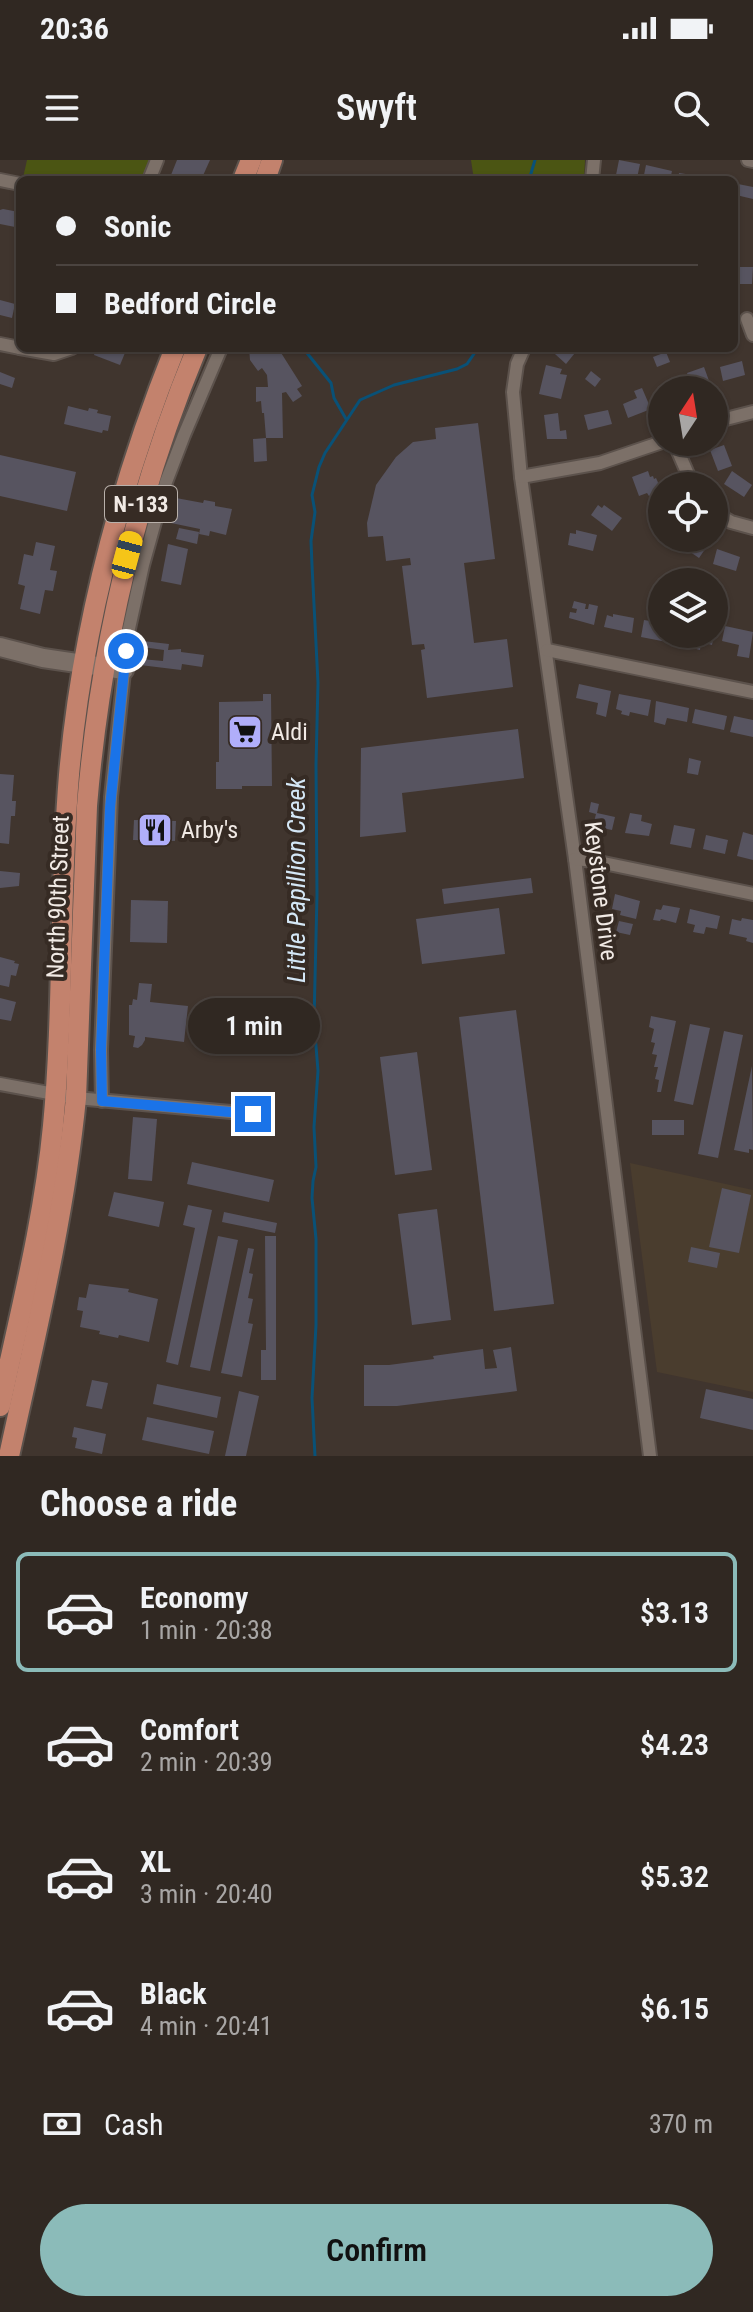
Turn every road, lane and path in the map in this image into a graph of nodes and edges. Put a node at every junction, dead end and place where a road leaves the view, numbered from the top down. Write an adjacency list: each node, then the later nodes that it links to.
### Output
1 (747, 319): 2 (street)
2 (753, 335)
3 (173, 352): 15 (main road, North 90th Street / N-133)
4 (195, 352): 15 (main road, North 90th Street / N-133)
5 (219, 352): 15 (street)
6 (522, 352): 10 (street, Keystone Drive)
7 (753, 412): 8 (street)
8 (728, 418)
9 (648, 447): 10 (street)
10 (521, 477): 14 (street, Keystone Drive)
11 (728, 520): 12 (street)
12 (753, 528)
13 (0, 647): 15 (street)
14 (547, 650): 16 (street); 17 (street, Keystone Drive)
15 (104, 666): 20 (main road, North 90th Street / N-133); 21 (street)
16 (753, 692)
17 (575, 859): 18 (street); 25 (street, Keystone Drive)
18 (753, 894)
19 (0, 1084): 20 (street)
20 (66, 1097): 21 (street); 23 (main road, North 90th Street / N-133); 24 (main road, North 90th Street / N-133)
21 (102, 1101): 22 (street)
22 (253, 1114)
23 (0, 1406)
24 (9, 1456)
25 (650, 1456)

